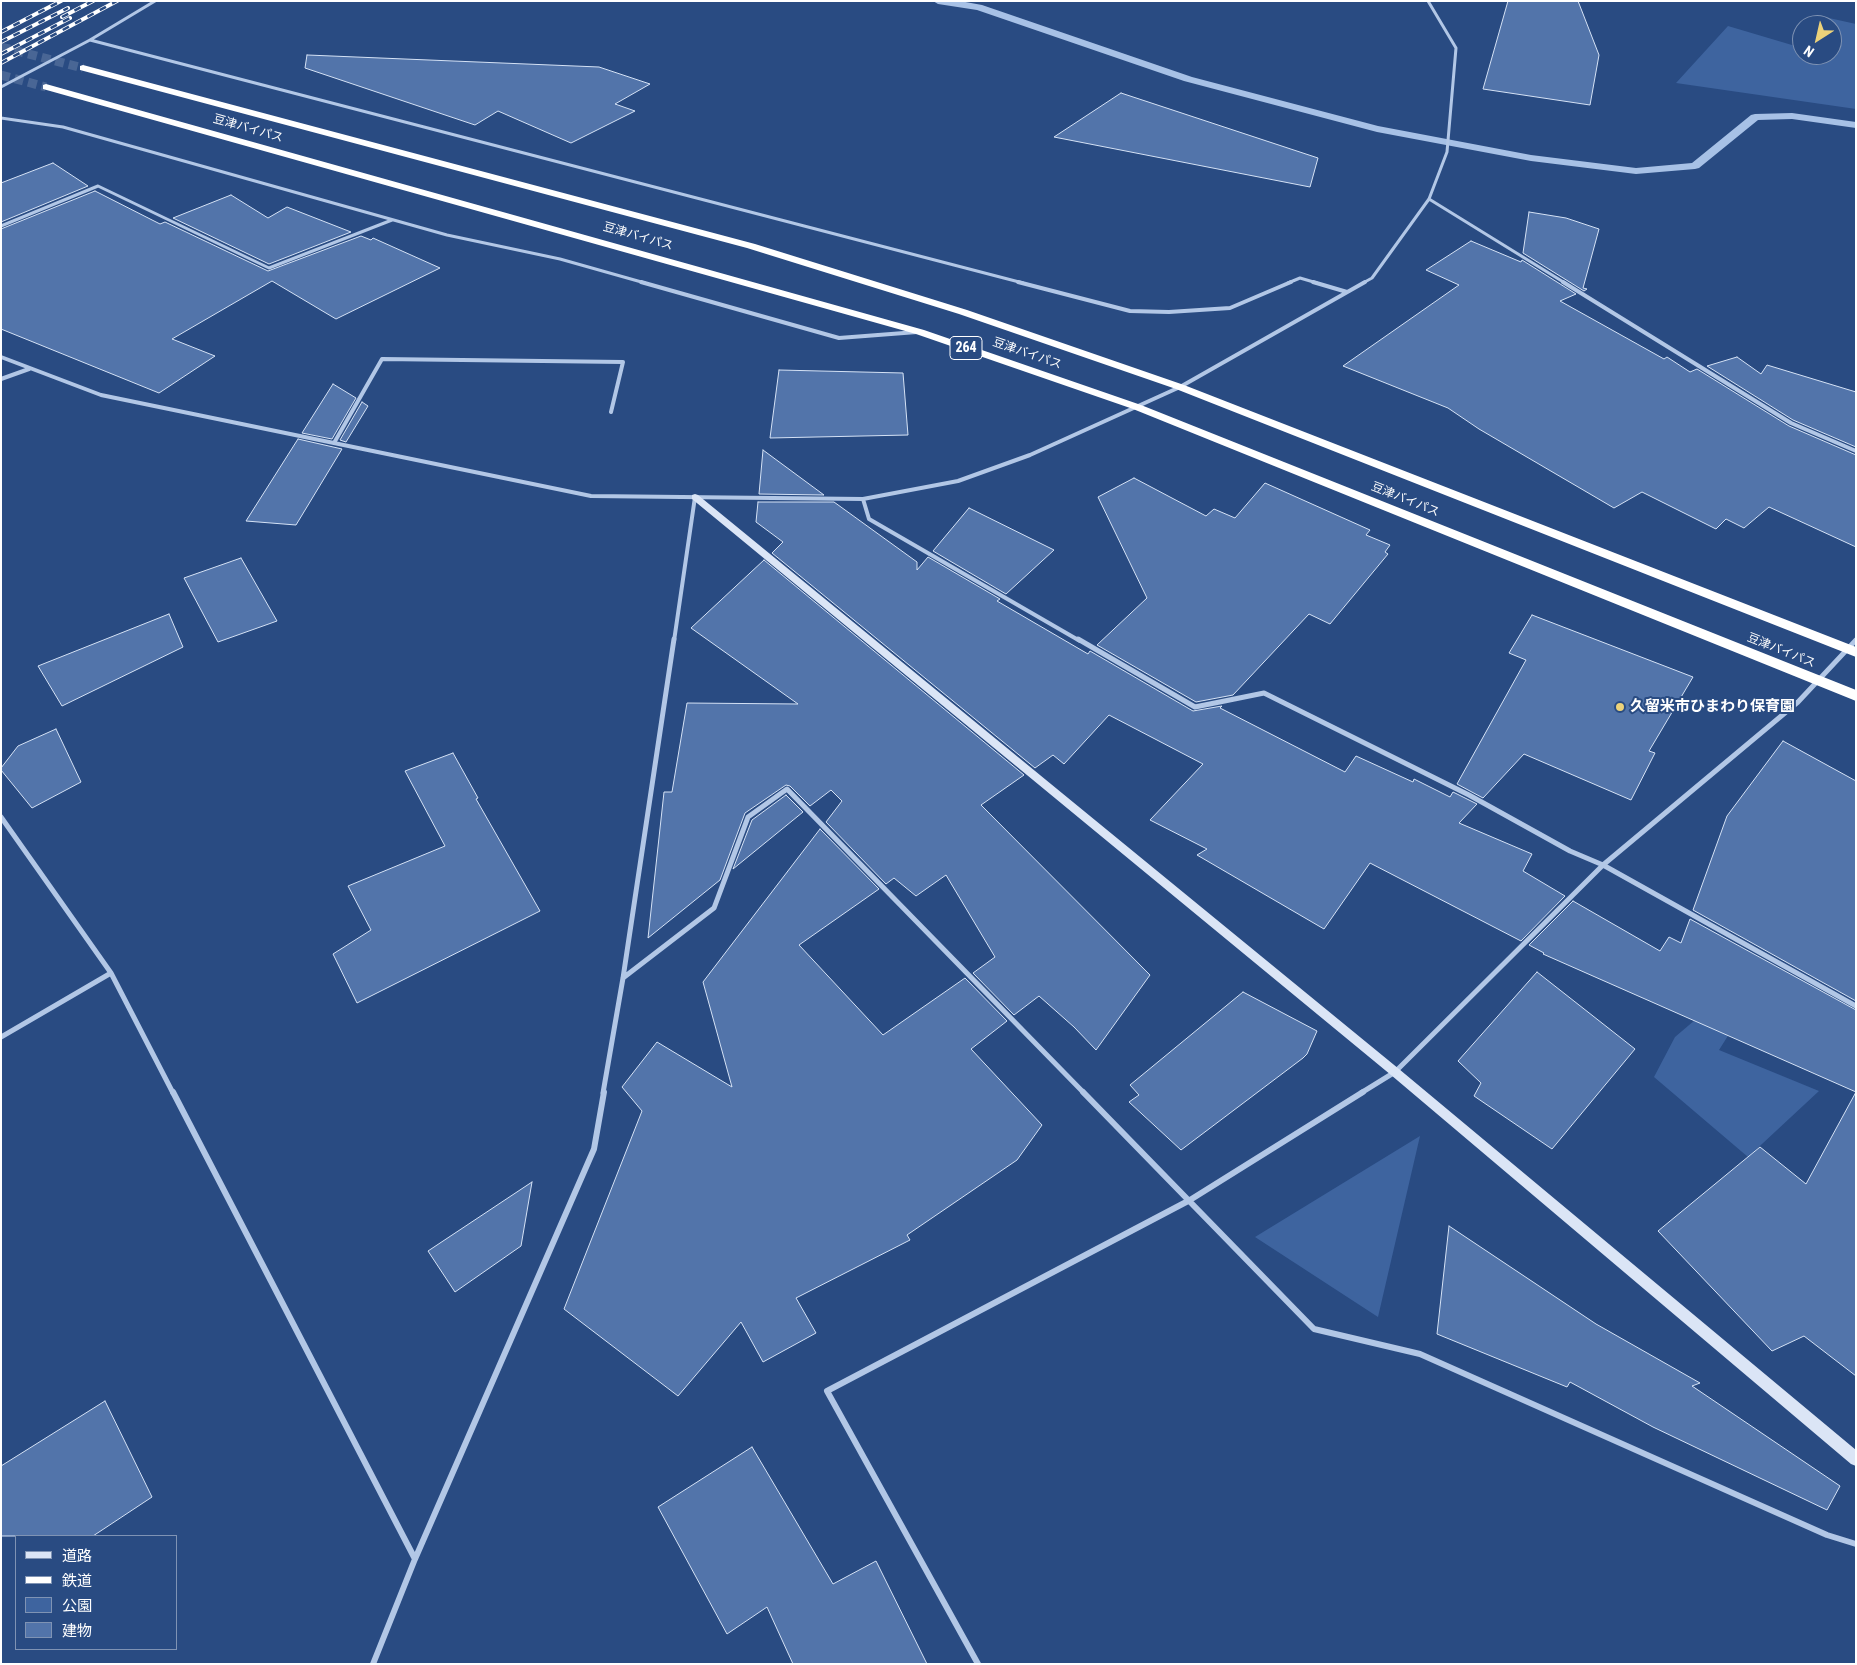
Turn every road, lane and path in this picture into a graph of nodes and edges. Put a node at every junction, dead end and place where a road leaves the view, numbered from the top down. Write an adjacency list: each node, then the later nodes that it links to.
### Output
1 (155, 1): 3 (street)
2 (1428, 1): 8 (street)
3 (90, 40): 6 (street); 11 (street)
4 (83, 68): 16 (highway, 豆津バイパス / 264)
5 (46, 86): 12 (highway, 豆津バイパス / 264)
6 (1, 87)
7 (1, 118): 9 (street)
8 (1429, 199): 11 (street); 20 (street)
9 (392, 220): 10 (street); 12 (street)
10 (1, 226)
11 (1347, 292): 16 (street)
12 (920, 332): 17 (highway, 豆津バイパス / 264)
13 (1, 357): 14 (street)
14 (29, 369): 15 (street); 19 (street)
15 (1, 379)
16 (1180, 387): 17 (street); 23 (highway, 豆津バイパス / 264)
17 (1136, 407): 22 (street); 24 (highway, 豆津バイパス / 264)
18 (611, 412): 19 (street)
19 (334, 443): 21 (street)
20 (1856, 451)
21 (695, 497): 22 (street); 29 (street); 32 (street)
22 (863, 499): 27 (street)
23 (1853, 647): 24 (street)
24 (1818, 680): 25 (highway, 豆津バイパス / 264); 27 (street)
25 (1856, 696)
26 (1, 817): 28 (street)
27 (1603, 865): 30 (street); 32 (street)
28 (111, 973): 31 (street); 36 (street)
29 (623, 978): 33 (street); 36 (street)
30 (1856, 1006)
31 (1, 1037)
32 (1395, 1072): 33 (street); 34 (street)
33 (1190, 1200): 35 (street); 38 (street)
34 (1856, 1459)
35 (1856, 1544)
36 (415, 1559): 37 (street)
37 (373, 1664)
38 (978, 1664)

